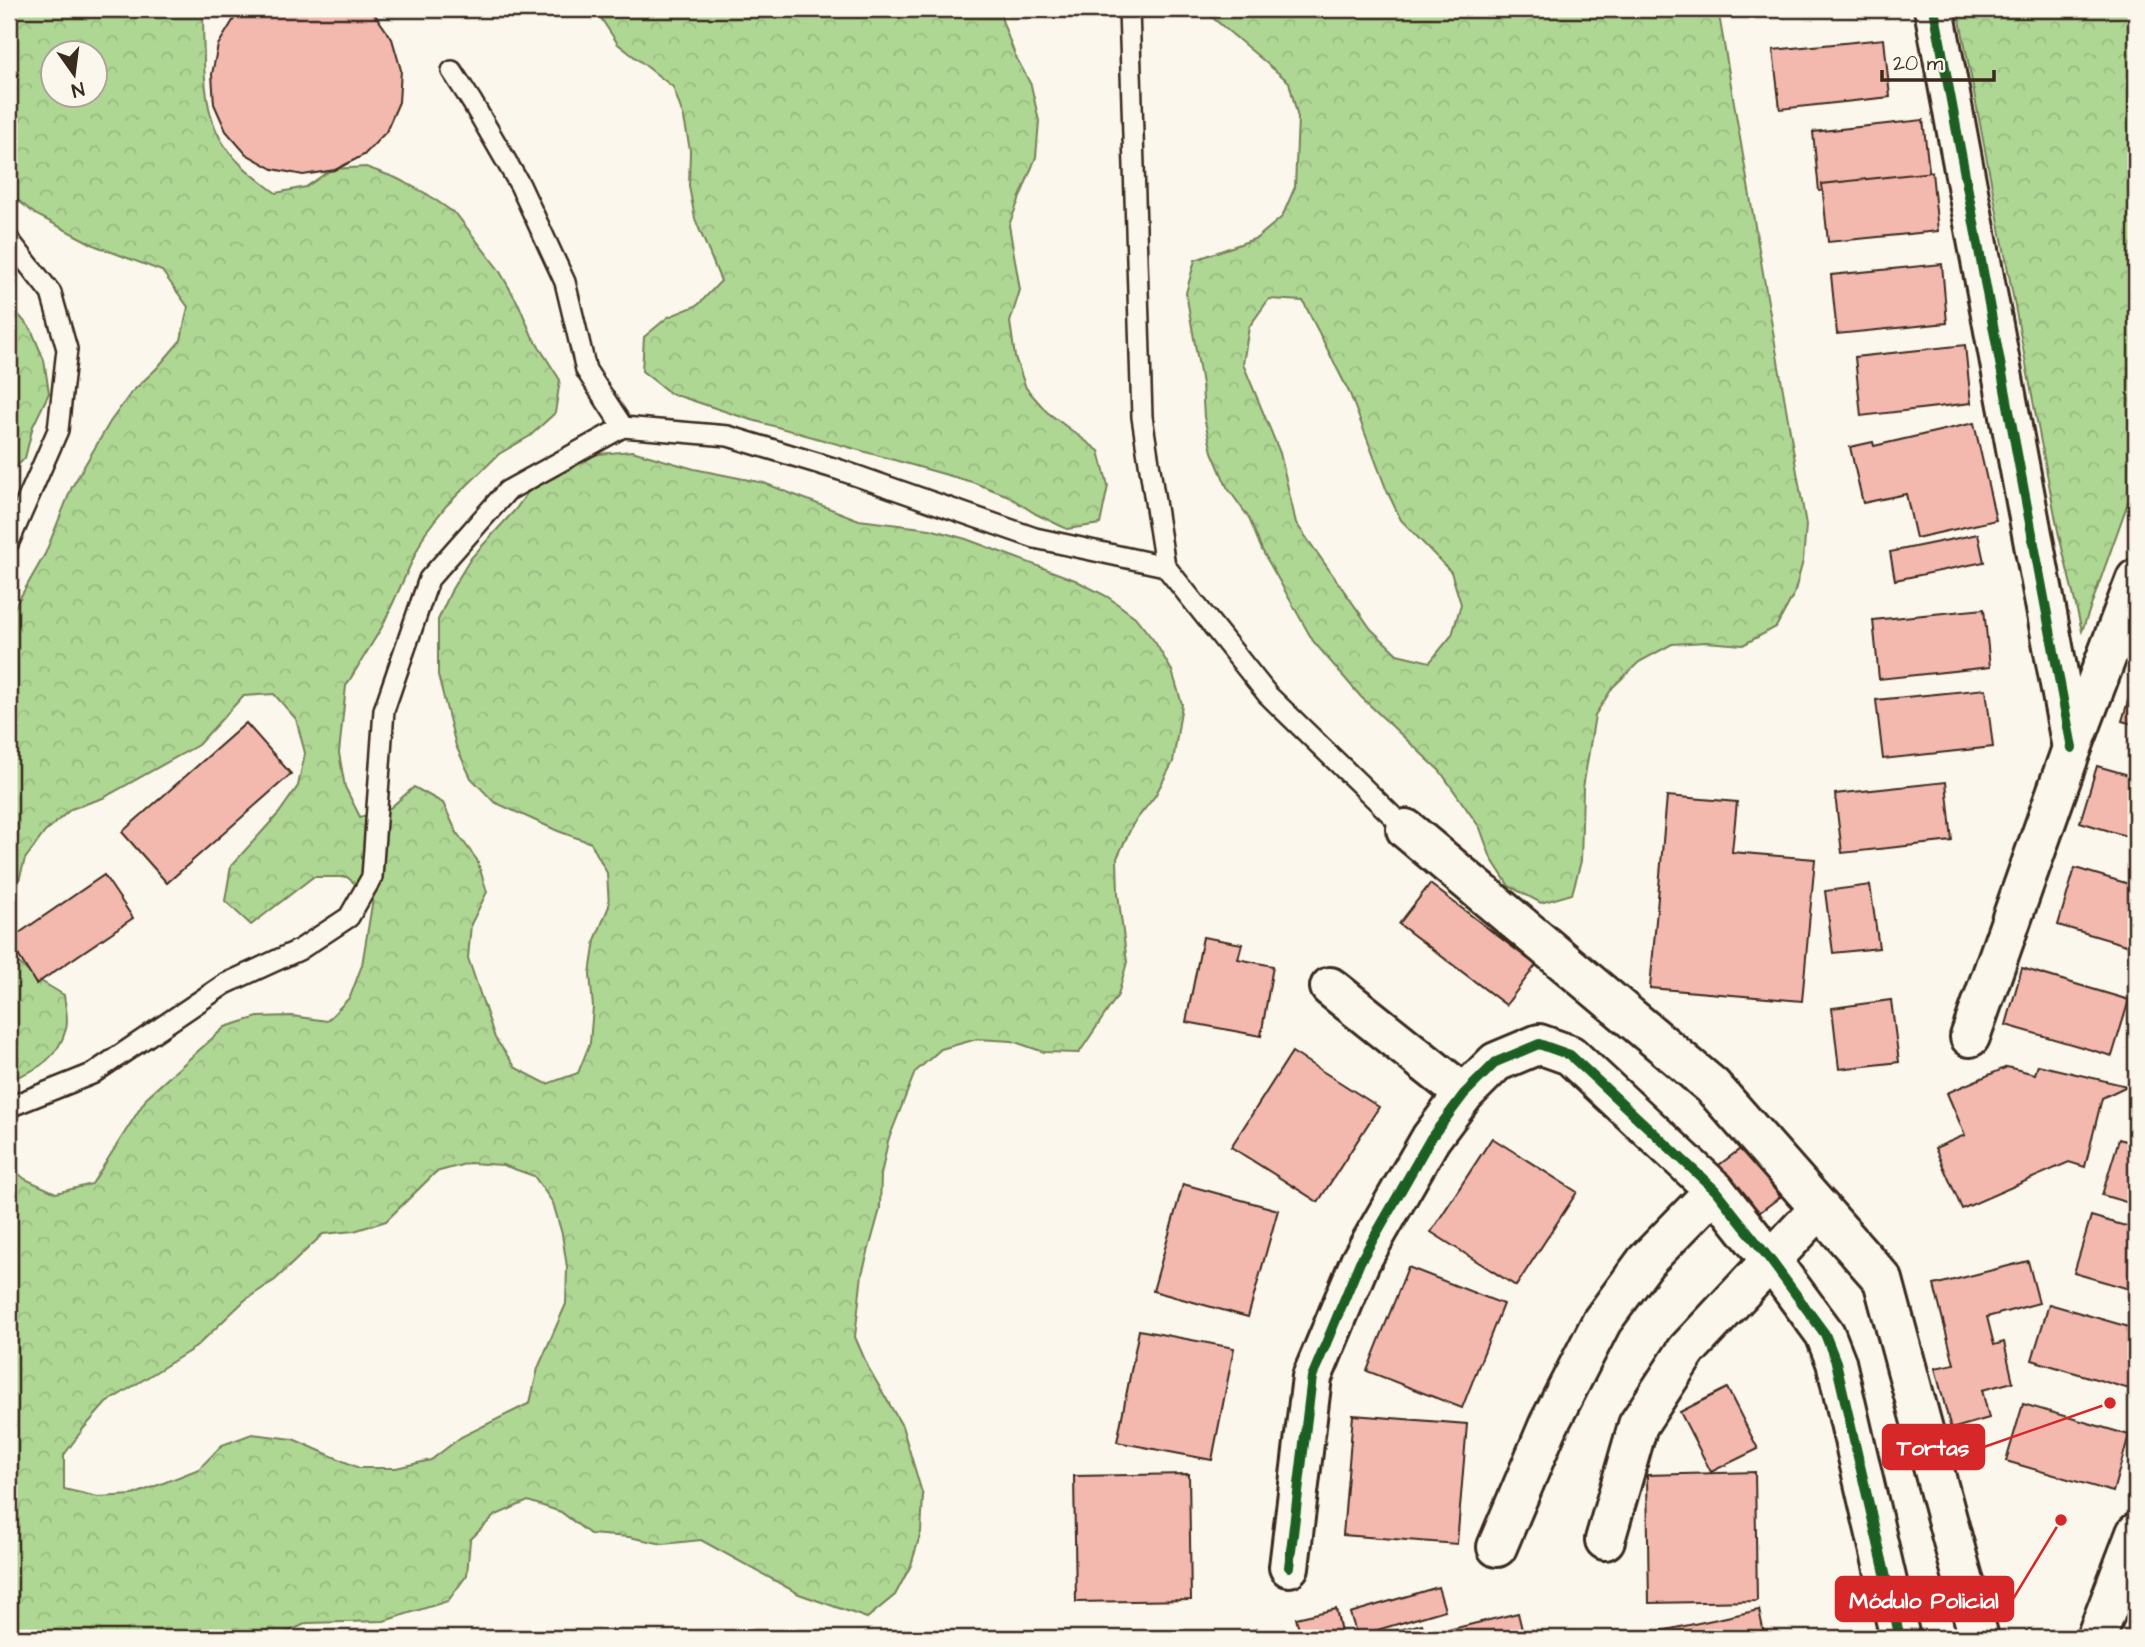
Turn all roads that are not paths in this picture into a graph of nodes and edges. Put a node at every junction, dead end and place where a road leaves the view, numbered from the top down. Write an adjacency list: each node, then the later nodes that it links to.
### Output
1 (1129, 9): 7 (lane)
2 (1934, 9): 9 (street)
3 (452, 72): 5 (lane)
4 (9, 240): 6 (lane)
5 (623, 427): 7 (lane); 14 (lane)
6 (9, 542)
7 (1165, 566): 10 (lane)
8 (2136, 579): 9 (street)
9 (2073, 748): 12 (street)
10 (1406, 829): 16 (street)
11 (1330, 987): 13 (street)
12 (1970, 1037)
13 (1464, 1094): 15 (street); 21 (street)
14 (9, 1107)
15 (1715, 1190): 17 (street); 20 (street)
16 (1820, 1208): 17 (street); 23 (street)
17 (1772, 1262): 19 (street); 22 (street)
18 (2136, 1532): 24 (street)
19 (1605, 1540)
20 (1497, 1547)
21 (1289, 1567)
22 (1900, 1638)
23 (1979, 1638)
24 (2096, 1638)

